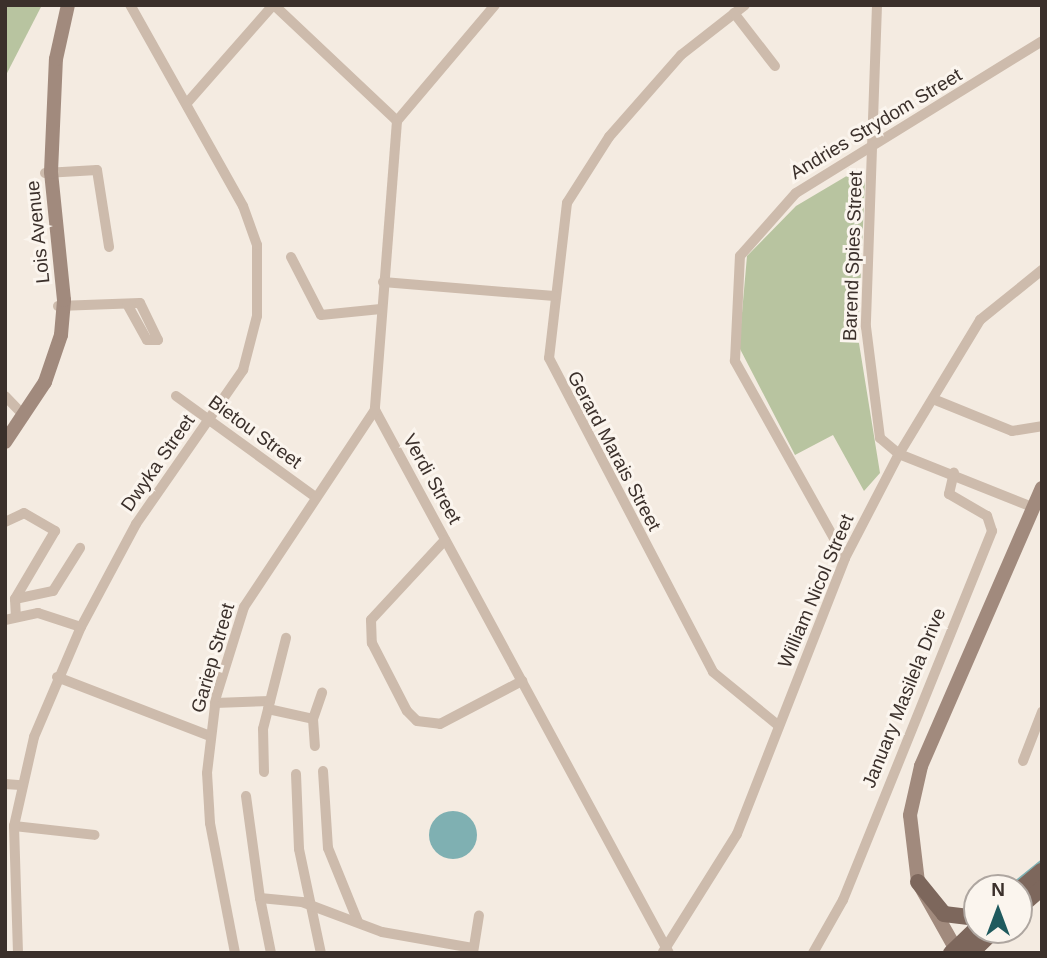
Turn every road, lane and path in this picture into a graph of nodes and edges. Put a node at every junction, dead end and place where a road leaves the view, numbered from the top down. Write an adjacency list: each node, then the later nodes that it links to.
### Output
1 (60, 5): 14 (main road, Lois Avenue)
2 (68, 5): 14 (main road, Lois Avenue)
3 (274, 5): 11 (street); 12 (street)
4 (495, 5): 12 (street)
5 (745, 5): 8 (street, Gerard Marais Street)
6 (877, 5): 13 (street, Barend Spies Street)
7 (133, 7): 11 (street, Dwyka Street)
8 (734, 13): 10 (street); 19 (street, Gerard Marais Street)
9 (1042, 41): 13 (street, Andries Strydom Street)
10 (775, 66)
11 (187, 103): 28 (street, Dwyka Street)
12 (397, 121): 18 (street)
13 (873, 146): 32 (street, Barend Spies Street); 40 (street, Andries Strydom Street)
14 (47, 172): 15 (street); 21 (main road, Lois Avenue)
15 (109, 247)
16 (292, 257): 22 (street)
17 (1042, 270): 25 (street, William Nicol Street)
18 (383, 282): 19 (street); 22 (street)
19 (554, 296): 52 (street, Gerard Marais Street)
20 (127, 304): 21 (street)
21 (60, 307): 27 (main road, Lois Avenue)
22 (381, 309): 26 (street)
23 (5, 396): 27 (street)
24 (176, 396): 28 (street, Bietou Street)
25 (933, 399): 29 (street); 32 (street, William Nicol Street)
26 (374, 410): 35 (street, Gariep Street); 38 (street, Verdi Street)
27 (21, 413): 30 (main road, Lois Avenue); 31 (main road, Lois Avenue)
28 (209, 421): 35 (street, Bietou Street); 43 (street, Dwyka Street)
29 (1042, 426)
30 (5, 430)
31 (5, 442)
32 (899, 454): 33 (street); 40 (street, William Nicol Street)
33 (954, 473): 36 (street); 80 (street, January Masilela Drive)
34 (1042, 488): 36 (main road, January Masilela Drive)
35 (314, 496): 48 (street, Gariep Street)
36 (1030, 506): 57 (main road, January Masilela Drive)
37 (5, 522): 41 (street)
38 (445, 540): 46 (street, Verdi Street); 46 (street)
39 (80, 548): 41 (street)
40 (845, 558): 52 (street, William Nicol Street)
41 (15, 599): 42 (street)
42 (10, 618): 43 (street)
43 (81, 627): 45 (street, Dwyka Street)
44 (286, 638): 49 (street)
45 (57, 677): 53 (street); 61 (street, Dwyka Street)
46 (522, 681): 74 (street, Verdi Street)
47 (322, 693): 51 (street)
48 (215, 703): 49 (street); 53 (street, Gariep Street)
49 (269, 705): 51 (street); 58 (street)
50 (1042, 712): 55 (street)
51 (313, 719): 54 (street)
52 (779, 726): 74 (street, William Nicol Street)
53 (210, 736): 77 (street, Gariep Street)
54 (315, 746)
55 (1023, 761)
56 (323, 771): 71 (street)
57 (919, 771): 65 (main road, January Masilela Drive); 75 (main road, January Masilela Drive)
58 (264, 772)
59 (296, 774): 67 (street)
60 (5, 784): 61 (street)
61 (21, 785): 63 (street, Dwyka Street)
62 (246, 796): 66 (street)
63 (14, 826): 64 (street); 69 (street, Dwyka Street)
64 (95, 835)
65 (918, 882): 70 (main road); 75 (main road, January Masilela Drive)
66 (260, 898): 67 (street); 78 (street)
67 (311, 906): 71 (street); 79 (street)
68 (479, 915): 73 (street)
69 (9, 916): 76 (street, Dwyka Street)
70 (963, 917)
71 (358, 922): 72 (street)
72 (449, 949): 73 (street)
73 (473, 950)
74 (666, 951)
75 (957, 952)
76 (18, 953)
77 (235, 953)
78 (271, 953)
79 (321, 953)
80 (813, 953)

